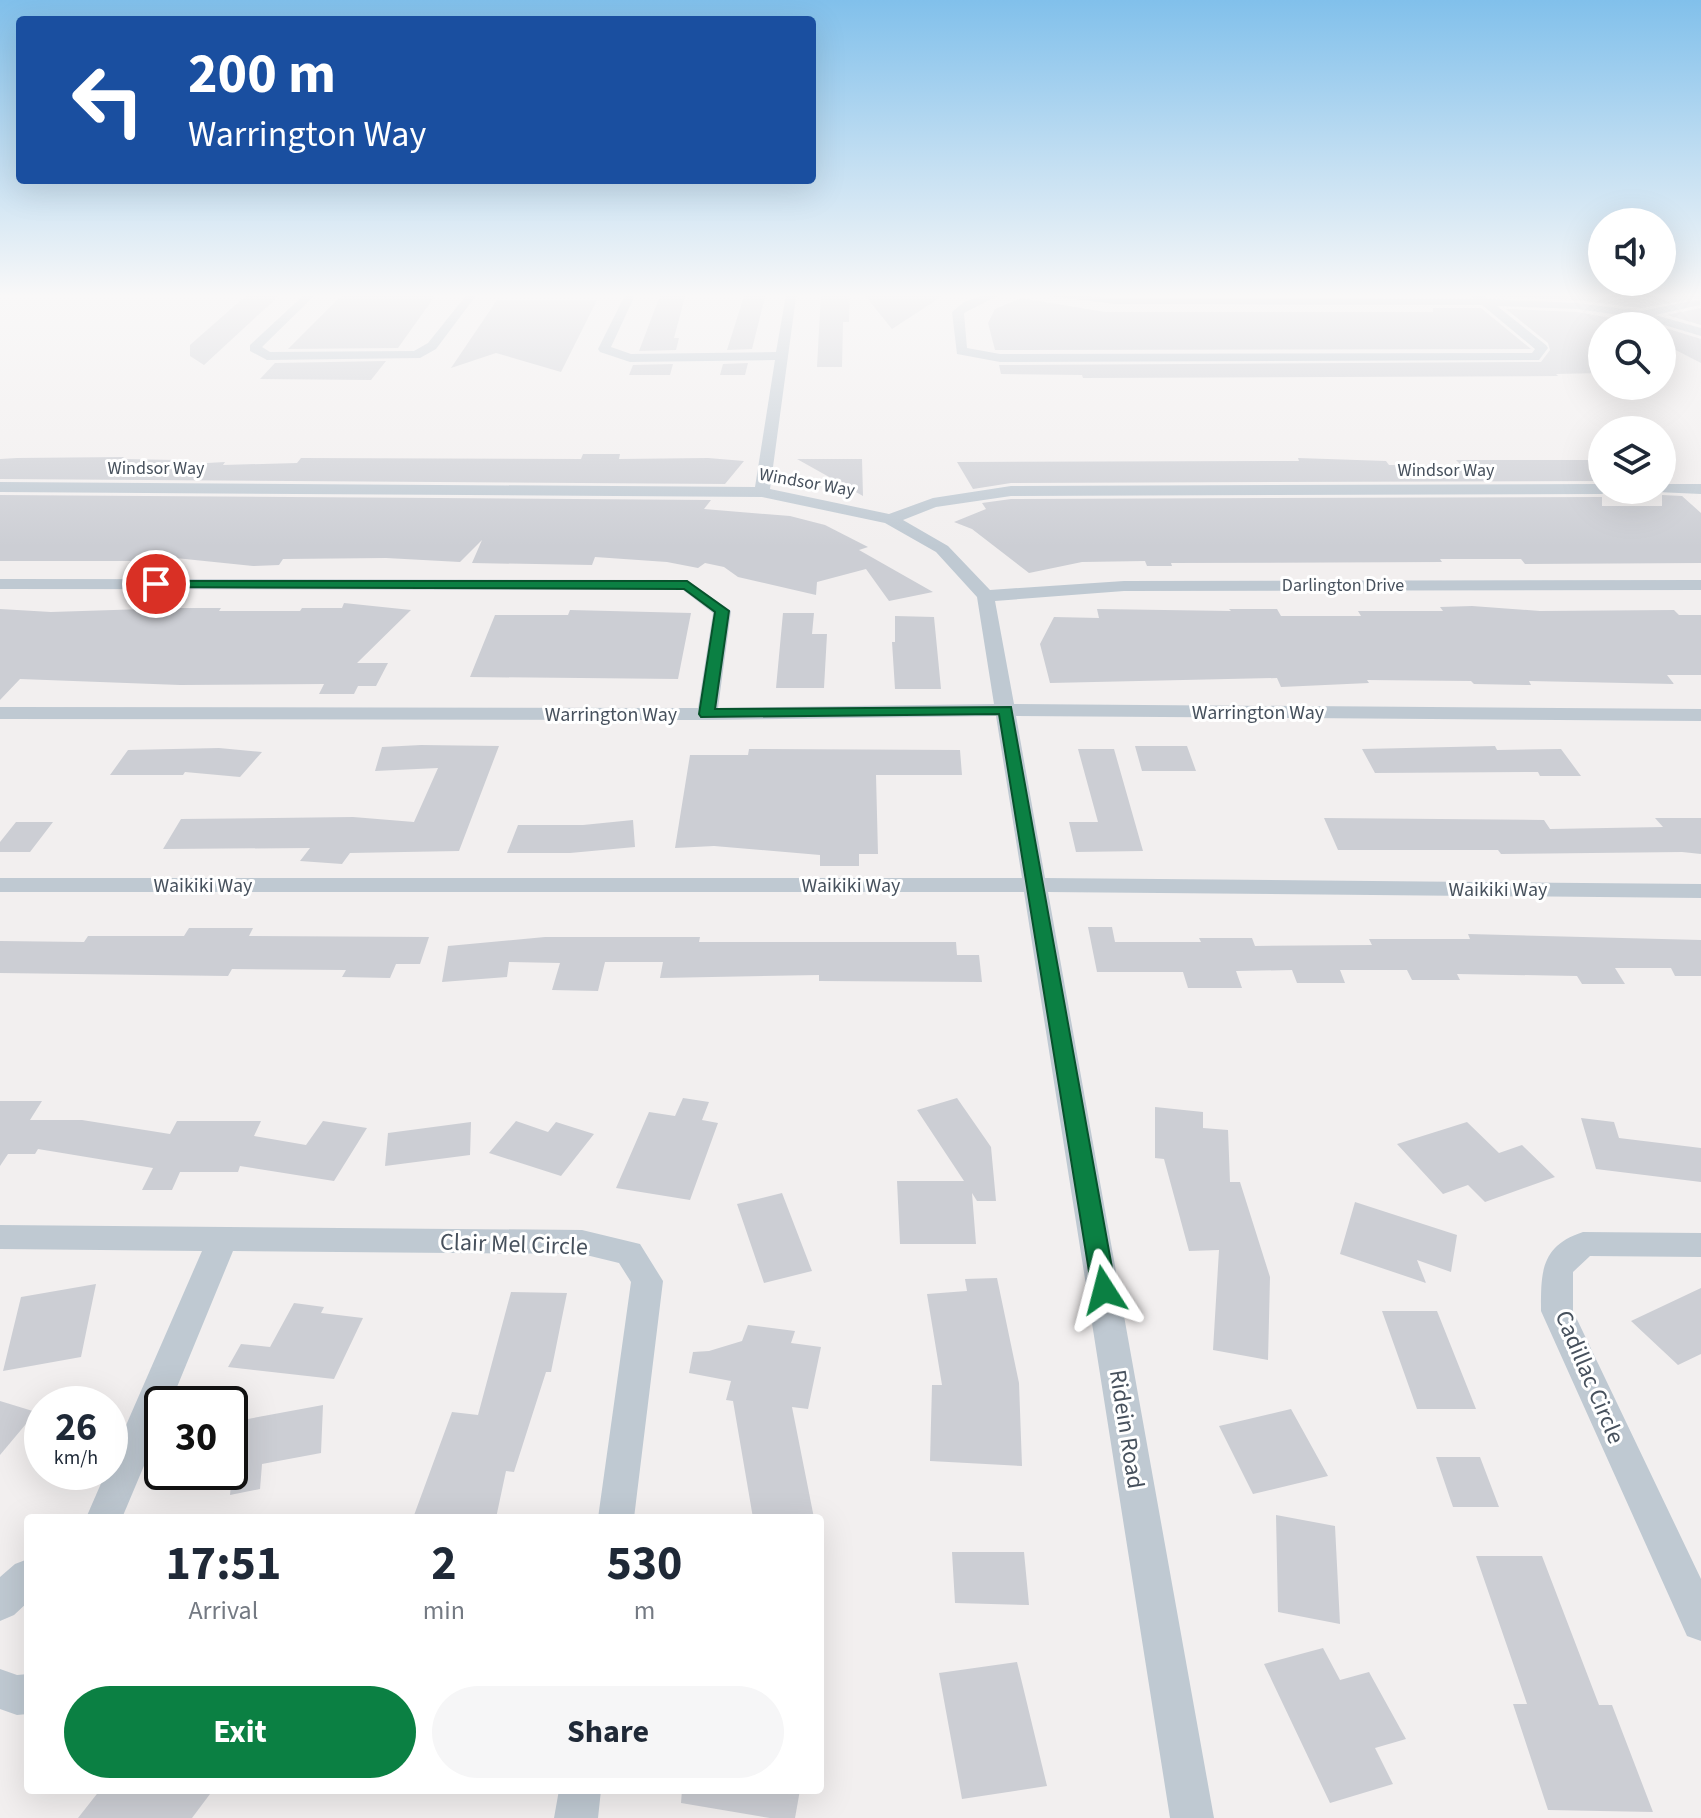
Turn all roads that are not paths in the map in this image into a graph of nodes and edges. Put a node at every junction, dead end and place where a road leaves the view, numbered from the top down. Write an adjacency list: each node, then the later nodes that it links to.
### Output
1 (780, 378): 6 (street)
2 (0, 487): 6 (street, Windsor Way)
3 (1588, 489): 7 (street, Windsor Way)
4 (1676, 489): 5 (street)
5 (1701, 489)
6 (762, 492): 7 (street, Windsor Way)
7 (890, 519): 10 (street)
8 (0, 584): 13 (street)
9 (1701, 585): 10 (street, Darlington Drive)
10 (986, 596): 11 (street, Ridein Road)
11 (1006, 710): 13 (street, Warrington Way); 14 (street, Warrington Way); 16 (street, Ridein Road)
12 (0, 713): 13 (street, Warrington Way)
13 (707, 714)
14 (1701, 715)
15 (0, 885): 16 (street, Waikiki Way)
16 (1036, 885): 17 (street, Waikiki Way); 30 (street, Ridein Road)
17 (1701, 891)
18 (0, 1237): 19 (street, Clair Mel Circle)
19 (222, 1241): 21 (street); 22 (street, Clair Mel Circle)
20 (1701, 1245): 25 (street, Cadillac Circle)
21 (106, 1514)
22 (617, 1514)
23 (24, 1581): 24 (street)
24 (0, 1602)
25 (1701, 1622)
26 (0, 1689): 27 (street)
27 (24, 1694)
28 (579, 1794): 29 (street)
29 (576, 1818)
30 (1192, 1818)

